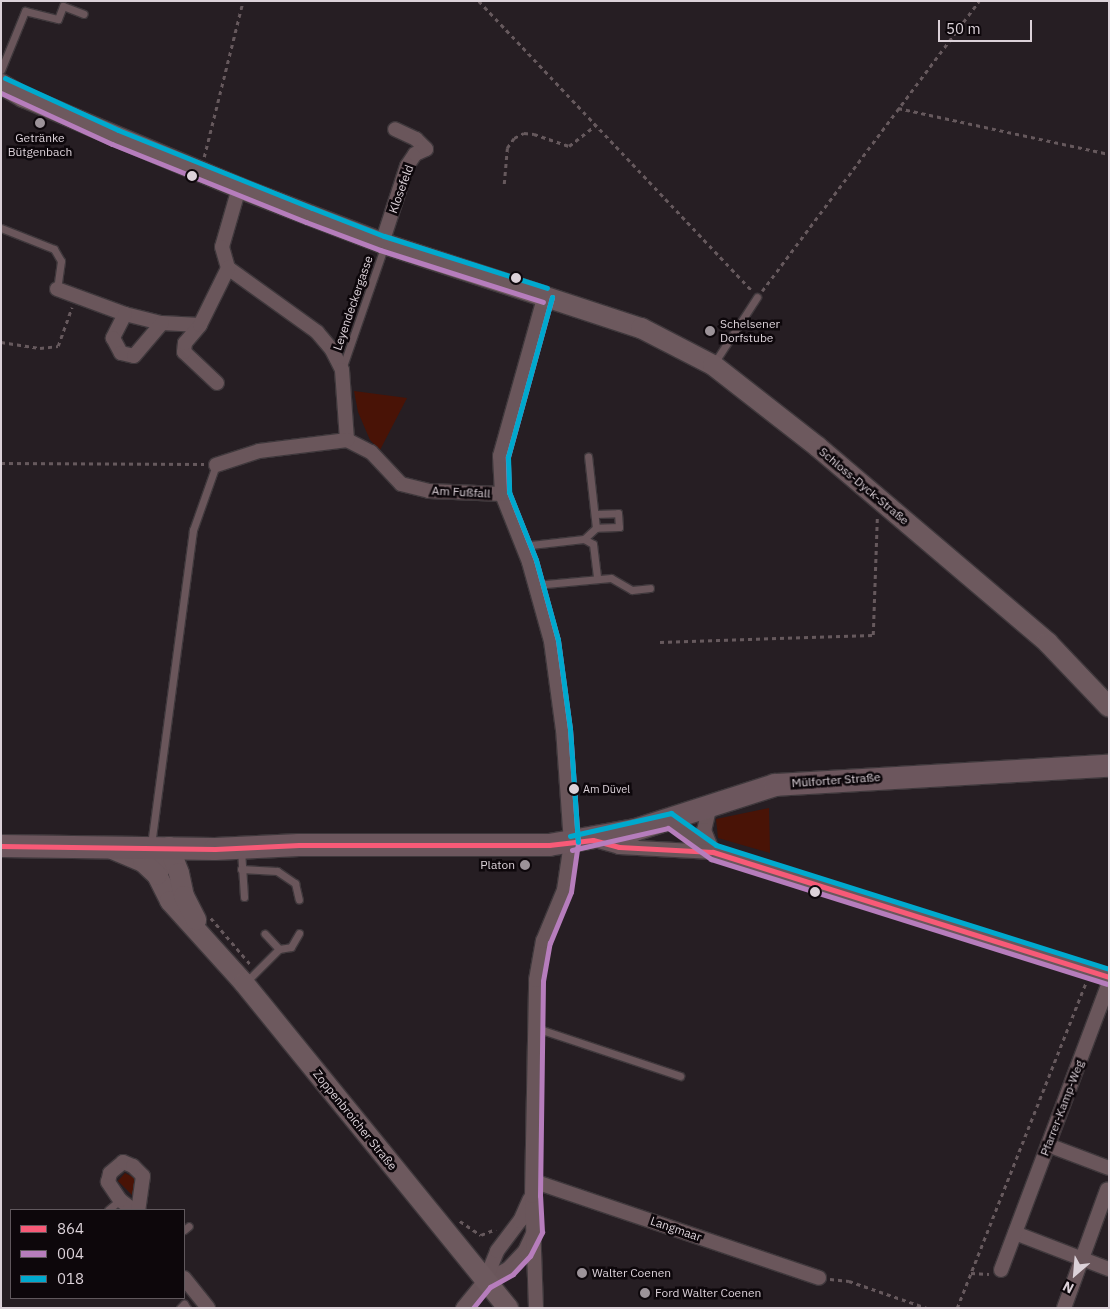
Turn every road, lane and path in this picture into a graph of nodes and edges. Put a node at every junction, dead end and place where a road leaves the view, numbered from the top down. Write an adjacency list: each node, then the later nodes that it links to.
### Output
1 (243, 1): 11 (path)
2 (479, 1): 8 (path)
3 (979, 1): 7 (path)
4 (84, 14): 5 (lane)
5 (1, 70)
6 (1, 84): 11 (street, Schloss-Dyck-Straße)
7 (898, 108): 10 (path); 20 (path)
8 (596, 125): 12 (path); 20 (path)
9 (394, 129): 15 (street, Klosefeld)
10 (1109, 154)
11 (200, 172): 13 (street, Schloss-Dyck-Straße)
12 (504, 184)
13 (239, 188): 15 (street, Schloss-Dyck-Straße); 16 (street)
14 (1, 228): 17 (lane)
15 (384, 244): 18 (street, Schloss-Dyck-Straße); 26 (lane, Leyendeckergasse)
16 (228, 268): 23 (street); 26 (street)
17 (57, 289): 19 (street)
18 (545, 295): 25 (street, Schloss-Dyck-Straße); 32 (street)
19 (76, 296): 21 (street); 24 (path)
20 (757, 297): 25 (lane)
21 (125, 314): 22 (street); 22 (street)
22 (162, 323): 23 (street)
23 (200, 325): 27 (street)
24 (1, 342)
25 (713, 365): 33 (street, Schloss-Dyck-Straße)
26 (342, 370): 28 (street)
27 (217, 383)
28 (347, 440): 31 (street); 32 (street, Am Fußfall)
29 (588, 456): 34 (lane)
30 (1, 463): 31 (path)
31 (216, 464): 50 (lane)
32 (502, 494): 37 (street)
33 (877, 497): 41 (path); 42 (street, Schloss-Dyck-Straße)
34 (595, 514): 35 (lane); 35 (lane)
35 (596, 528): 36 (lane)
36 (584, 539): 37 (lane); 38 (lane)
37 (522, 546): 39 (street)
38 (597, 579): 39 (lane); 40 (lane)
39 (535, 585): 47 (street)
40 (650, 588)
41 (660, 642)
42 (1109, 707)
43 (1109, 766): 44 (main road, Mülforter Straße)
44 (710, 805): 45 (main road, Mülforter Straße); 52 (street)
45 (669, 820): 46 (main road, Mülforter Straße); 52 (street)
46 (593, 840): 47 (main road, Mülforter Straße); 52 (street)
47 (571, 843): 53 (main road, Mülforter Straße); 66 (street)
48 (1, 846): 49 (main road, Mülforter Straße)
49 (106, 846): 50 (main road, Mülforter Straße); 54 (street)
50 (160, 847): 51 (main road, Mülforter Straße); 54 (street); 55 (street, Zoppenbroicher Straße)
51 (210, 849): 53 (main road, Mülforter Straße); 55 (street)
52 (713, 852): 62 (street)
53 (241, 859): 56 (lane); 57 (lane)
54 (158, 875): 58 (street, Zoppenbroicher Straße)
55 (181, 879): 58 (street, Zoppenbroicher Straße)
56 (244, 896)
57 (299, 900)
58 (206, 924): 63 (street, Zoppenbroicher Straße); 63 (path)
59 (299, 933): 61 (lane)
60 (264, 934): 61 (lane)
61 (279, 949): 63 (lane)
62 (1090, 971): 64 (street); 84 (path)
63 (250, 976): 87 (street, Zoppenbroicher Straße)
64 (1109, 977)
65 (1109, 982): 68 (street, Pfarrer-Kamp-Weg)
66 (536, 1028): 67 (lane); 70 (street)
67 (680, 1076)
68 (1048, 1145): 69 (street); 79 (street, Pfarrer-Kamp-Weg)
69 (1109, 1168)
70 (533, 1181): 72 (street); 85 (street, Langmaar)
71 (1108, 1190): 81 (street)
72 (532, 1196): 78 (street); 80 (street)
73 (120, 1200): 74 (lane); 75 (street); 76 (street)
74 (109, 1209)
75 (132, 1209)
76 (138, 1209)
77 (459, 1220): 80 (path)
78 (535, 1230): 87 (street); 93 (street)
79 (1014, 1233): 81 (street); 83 (street, Pfarrer-Kamp-Weg)
80 (508, 1236): 87 (street)
81 (1082, 1259): 82 (street); 96 (street)
82 (1109, 1269)
83 (1001, 1270): 84 (path)
84 (971, 1273): 95 (path)
85 (819, 1278): 94 (path)
86 (185, 1279): 90 (street)
87 (485, 1280): 91 (street); 92 (street, Zoppenbroicher Straße)
88 (180, 1308): 89 (lane)
89 (187, 1308)
90 (208, 1308)
91 (463, 1308)
92 (508, 1308)
93 (536, 1308)
94 (927, 1308)
95 (957, 1308)
96 (1064, 1308)

